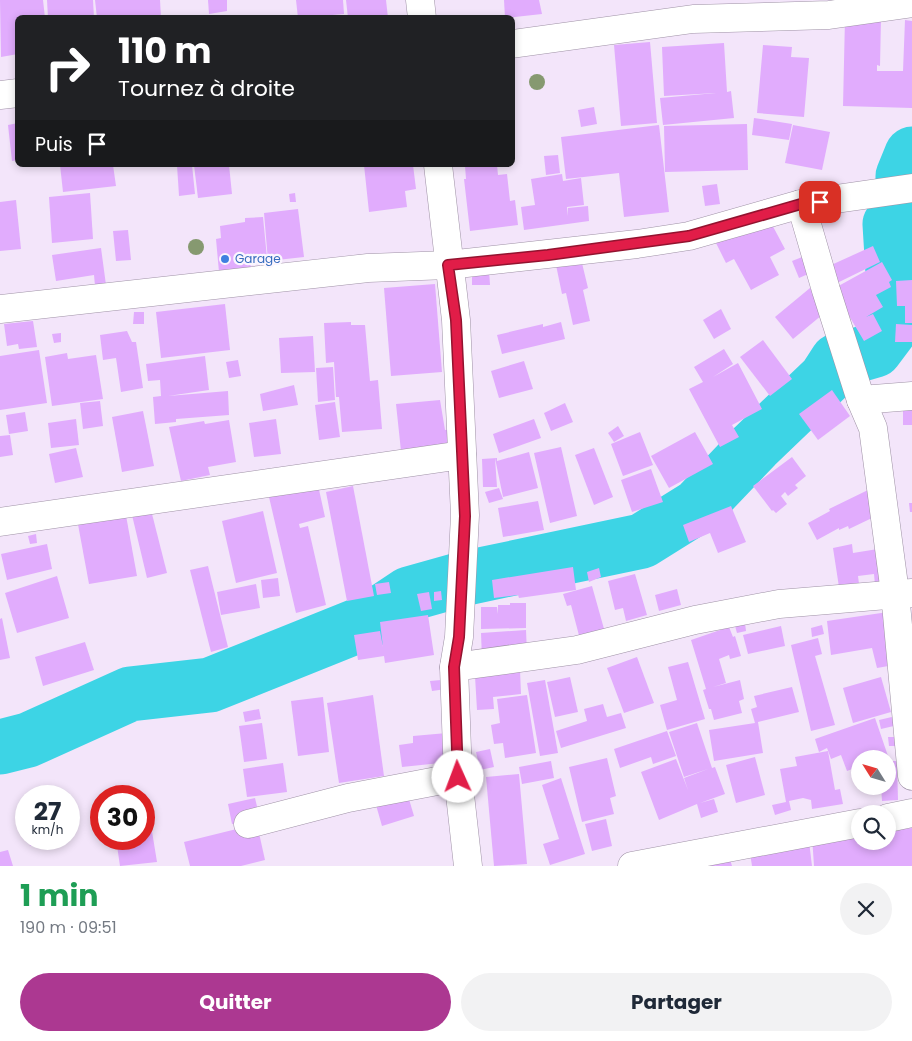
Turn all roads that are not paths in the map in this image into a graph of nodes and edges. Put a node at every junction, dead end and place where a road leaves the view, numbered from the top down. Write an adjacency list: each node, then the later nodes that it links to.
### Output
1 (420, 0): 3 (street)
2 (912, 3): 4 (street)
3 (422, 15)
4 (515, 44)
5 (15, 93): 6 (street)
6 (0, 94)
7 (438, 167): 10 (street)
8 (912, 188): 9 (street)
9 (801, 204): 10 (street); 13 (street)
10 (448, 265): 11 (street); 14 (street)
11 (0, 309)
12 (912, 396): 13 (street)
13 (862, 400): 16 (street)
14 (462, 455): 15 (street); 17 (street)
15 (0, 522)
16 (903, 593): 17 (street); 18 (street)
17 (454, 667): 19 (street)
18 (912, 776)
19 (458, 777): 22 (street); 24 (street)
20 (912, 813): 21 (street)
21 (896, 816)
22 (248, 824)
23 (851, 825): 25 (street)
24 (468, 866)
25 (632, 866)

